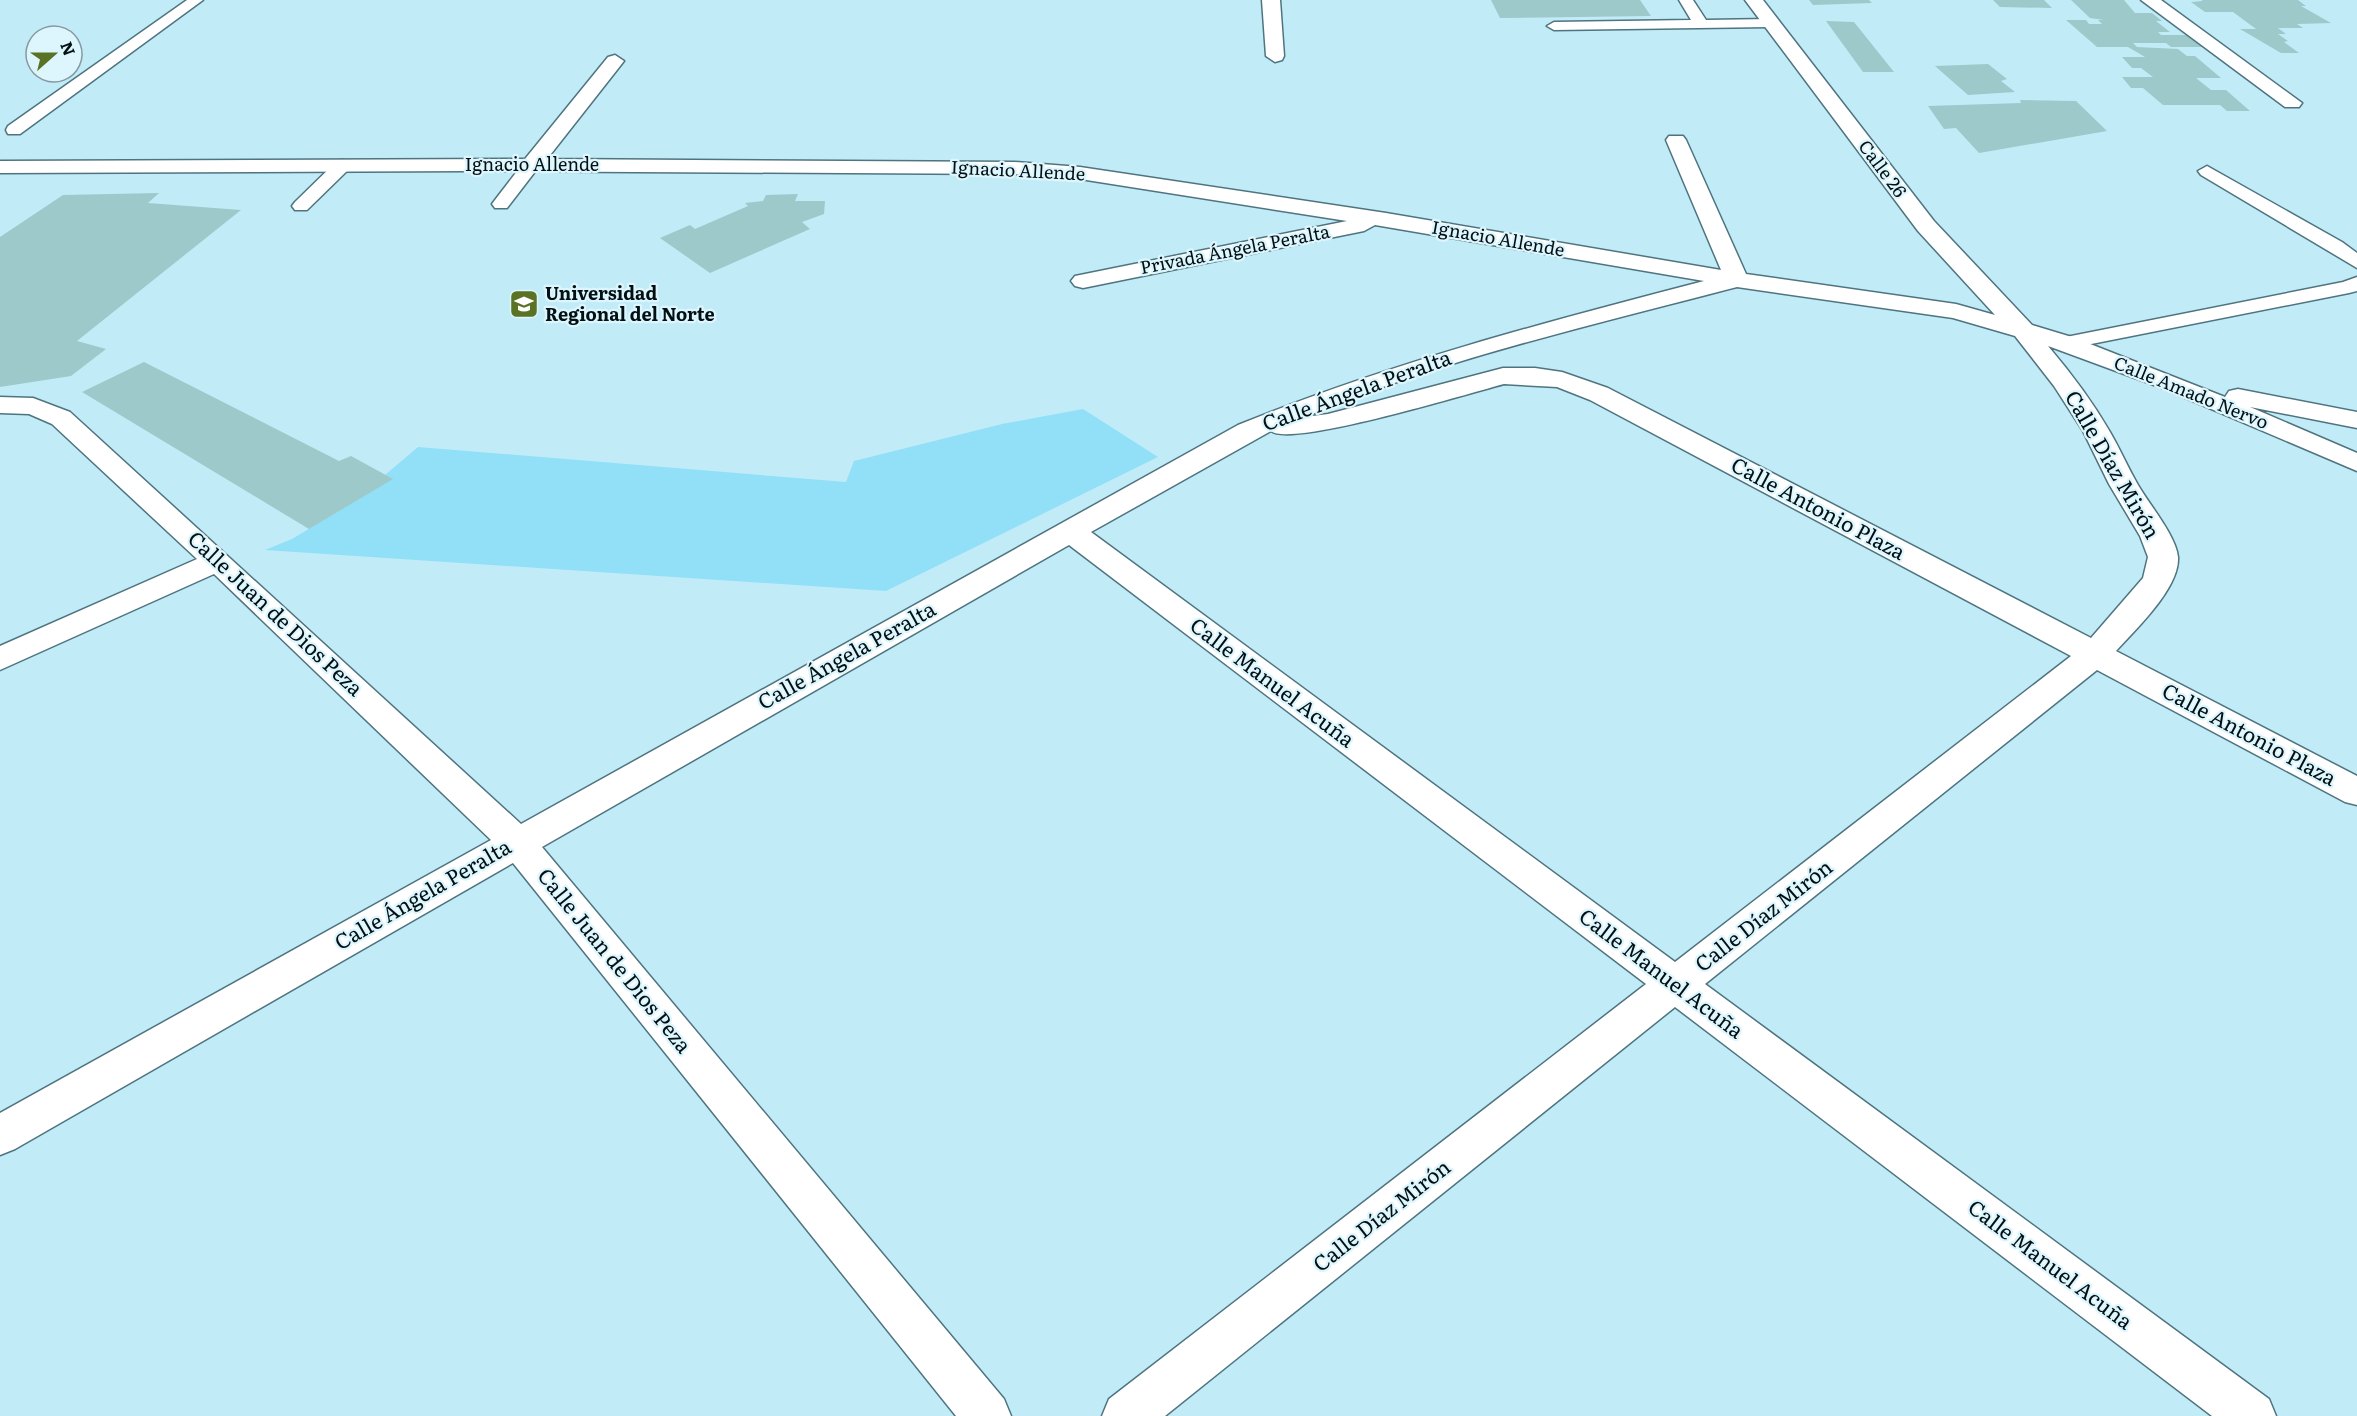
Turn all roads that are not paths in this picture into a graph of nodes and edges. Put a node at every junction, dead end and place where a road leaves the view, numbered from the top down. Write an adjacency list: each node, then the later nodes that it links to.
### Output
1 (196, 0): 12 (lane)
2 (1270, 0): 9 (street)
3 (1686, 0): 7 (lane)
4 (1754, 0): 6 (street, Calle 26)
5 (2150, 0): 11 (street)
6 (1770, 23): 7 (lane); 25 (street, Calle 26)
7 (1701, 24): 8 (lane)
8 (1554, 26)
9 (1275, 56)
10 (615, 61): 15 (street)
11 (2292, 103)
12 (14, 130)
13 (1676, 140): 22 (street)
14 (344, 165): 15 (street, Ignacio Allende); 16 (street, Ignacio Allende); 19 (lane)
15 (531, 165): 18 (lane); 20 (street, Ignacio Allende)
16 (0, 167)
17 (2207, 171): 21 (lane)
18 (501, 204)
19 (301, 206)
20 (1386, 220): 22 (street, Ignacio Allende); 23 (street, Privada Ángela Peralta)
21 (2357, 262)
22 (1737, 280): 25 (street, Ignacio Allende); 30 (street, Calle Ángela Peralta)
23 (1083, 281)
24 (2357, 283): 26 (lane)
25 (2022, 329): 26 (street, Calle Amado Nervo); 34 (street, Calle Díaz Mirón)
26 (2066, 343): 27 (street, Calle Amado Nervo)
27 (2171, 383): 29 (street); 31 (street, Calle Amado Nervo)
28 (0, 405): 33 (street, Calle Juan de Dios Peza)
29 (2357, 420)
30 (1248, 431): 32 (street, Calle Ángela Peralta); 34 (street, Calle Antonio Plaza)
31 (2357, 463)
32 (1070, 531): 37 (street, Calle Ángela Peralta); 38 (street, Calle Manuel Acuña)
33 (218, 561): 35 (street); 37 (street, Calle Juan de Dios Peza)
34 (2095, 654): 36 (street, Calle Antonio Plaza); 38 (street, Calle Díaz Mirón)
35 (0, 659)
36 (2357, 792)
37 (517, 842): 39 (street, Calle Ángela Peralta); 40 (street, Calle Juan de Dios Peza)
38 (1676, 986): 41 (street, Calle Díaz Mirón); 42 (street, Calle Manuel Acuña)
39 (0, 1135)
40 (987, 1416)
41 (1126, 1416)
42 (2252, 1416)

